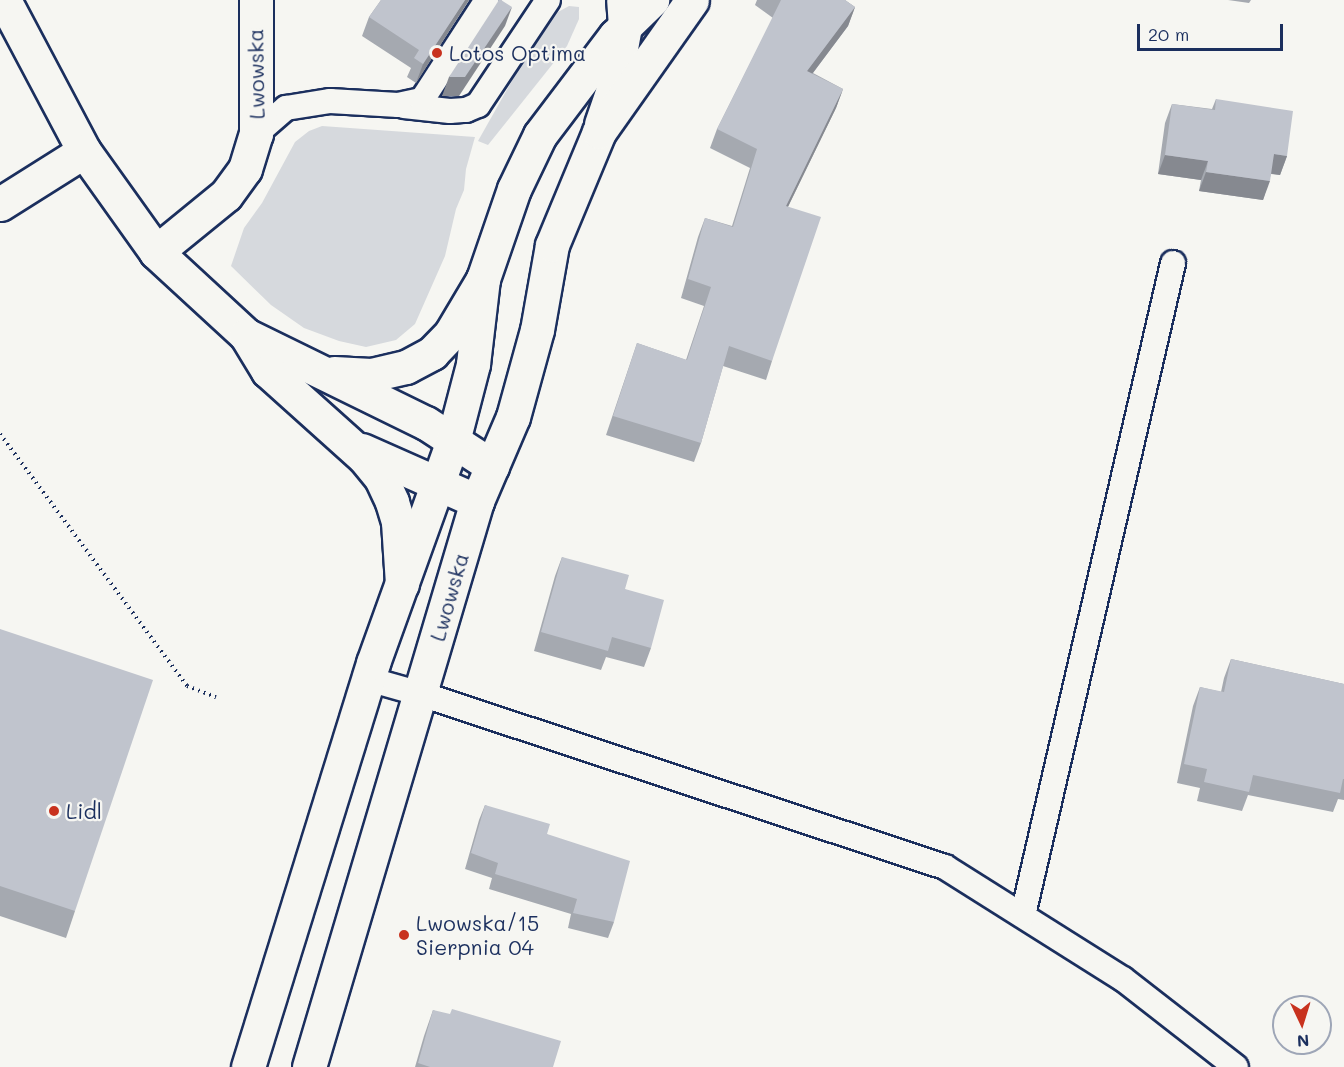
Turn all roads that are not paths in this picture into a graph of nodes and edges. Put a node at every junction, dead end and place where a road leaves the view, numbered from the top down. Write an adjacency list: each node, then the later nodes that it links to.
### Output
1 (4, 0): 11 (main road)
2 (256, 0): 10 (main road, Lwowska)
3 (487, 0): 8 (lane)
4 (548, 0): 8 (lane)
5 (652, 0): 7 (main road)
6 (692, 0): 9 (main road, Lwowska)
7 (624, 13): 9 (main road, Lwowska); 15 (main road)
8 (398, 105): 10 (lane)
9 (599, 132): 20 (main road, Lwowska)
10 (256, 134): 13 (main road, Lwowska)
11 (84, 151): 12 (main road); 13 (main road)
12 (0, 204)
13 (156, 252): 16 (main road)
14 (1173, 263): 26 (lane)
15 (483, 279): 17 (main road); 19 (main road)
16 (246, 335): 17 (main road); 18 (main road)
17 (310, 367): 19 (main road)
18 (345, 440): 21 (main road); 23 (main road)
19 (453, 441): 20 (main road); 21 (main road)
20 (492, 466): 22 (main road, Lwowska)
21 (439, 485): 22 (main road); 23 (main road)
22 (477, 501): 25 (main road, Lwowska)
23 (402, 586): 24 (main road)
24 (368, 679): 25 (lane); 27 (main road)
25 (421, 694): 26 (lane); 28 (main road, Lwowska)
26 (1023, 915): 29 (lane)
27 (248, 1067)
28 (309, 1067)
29 (1236, 1067)

